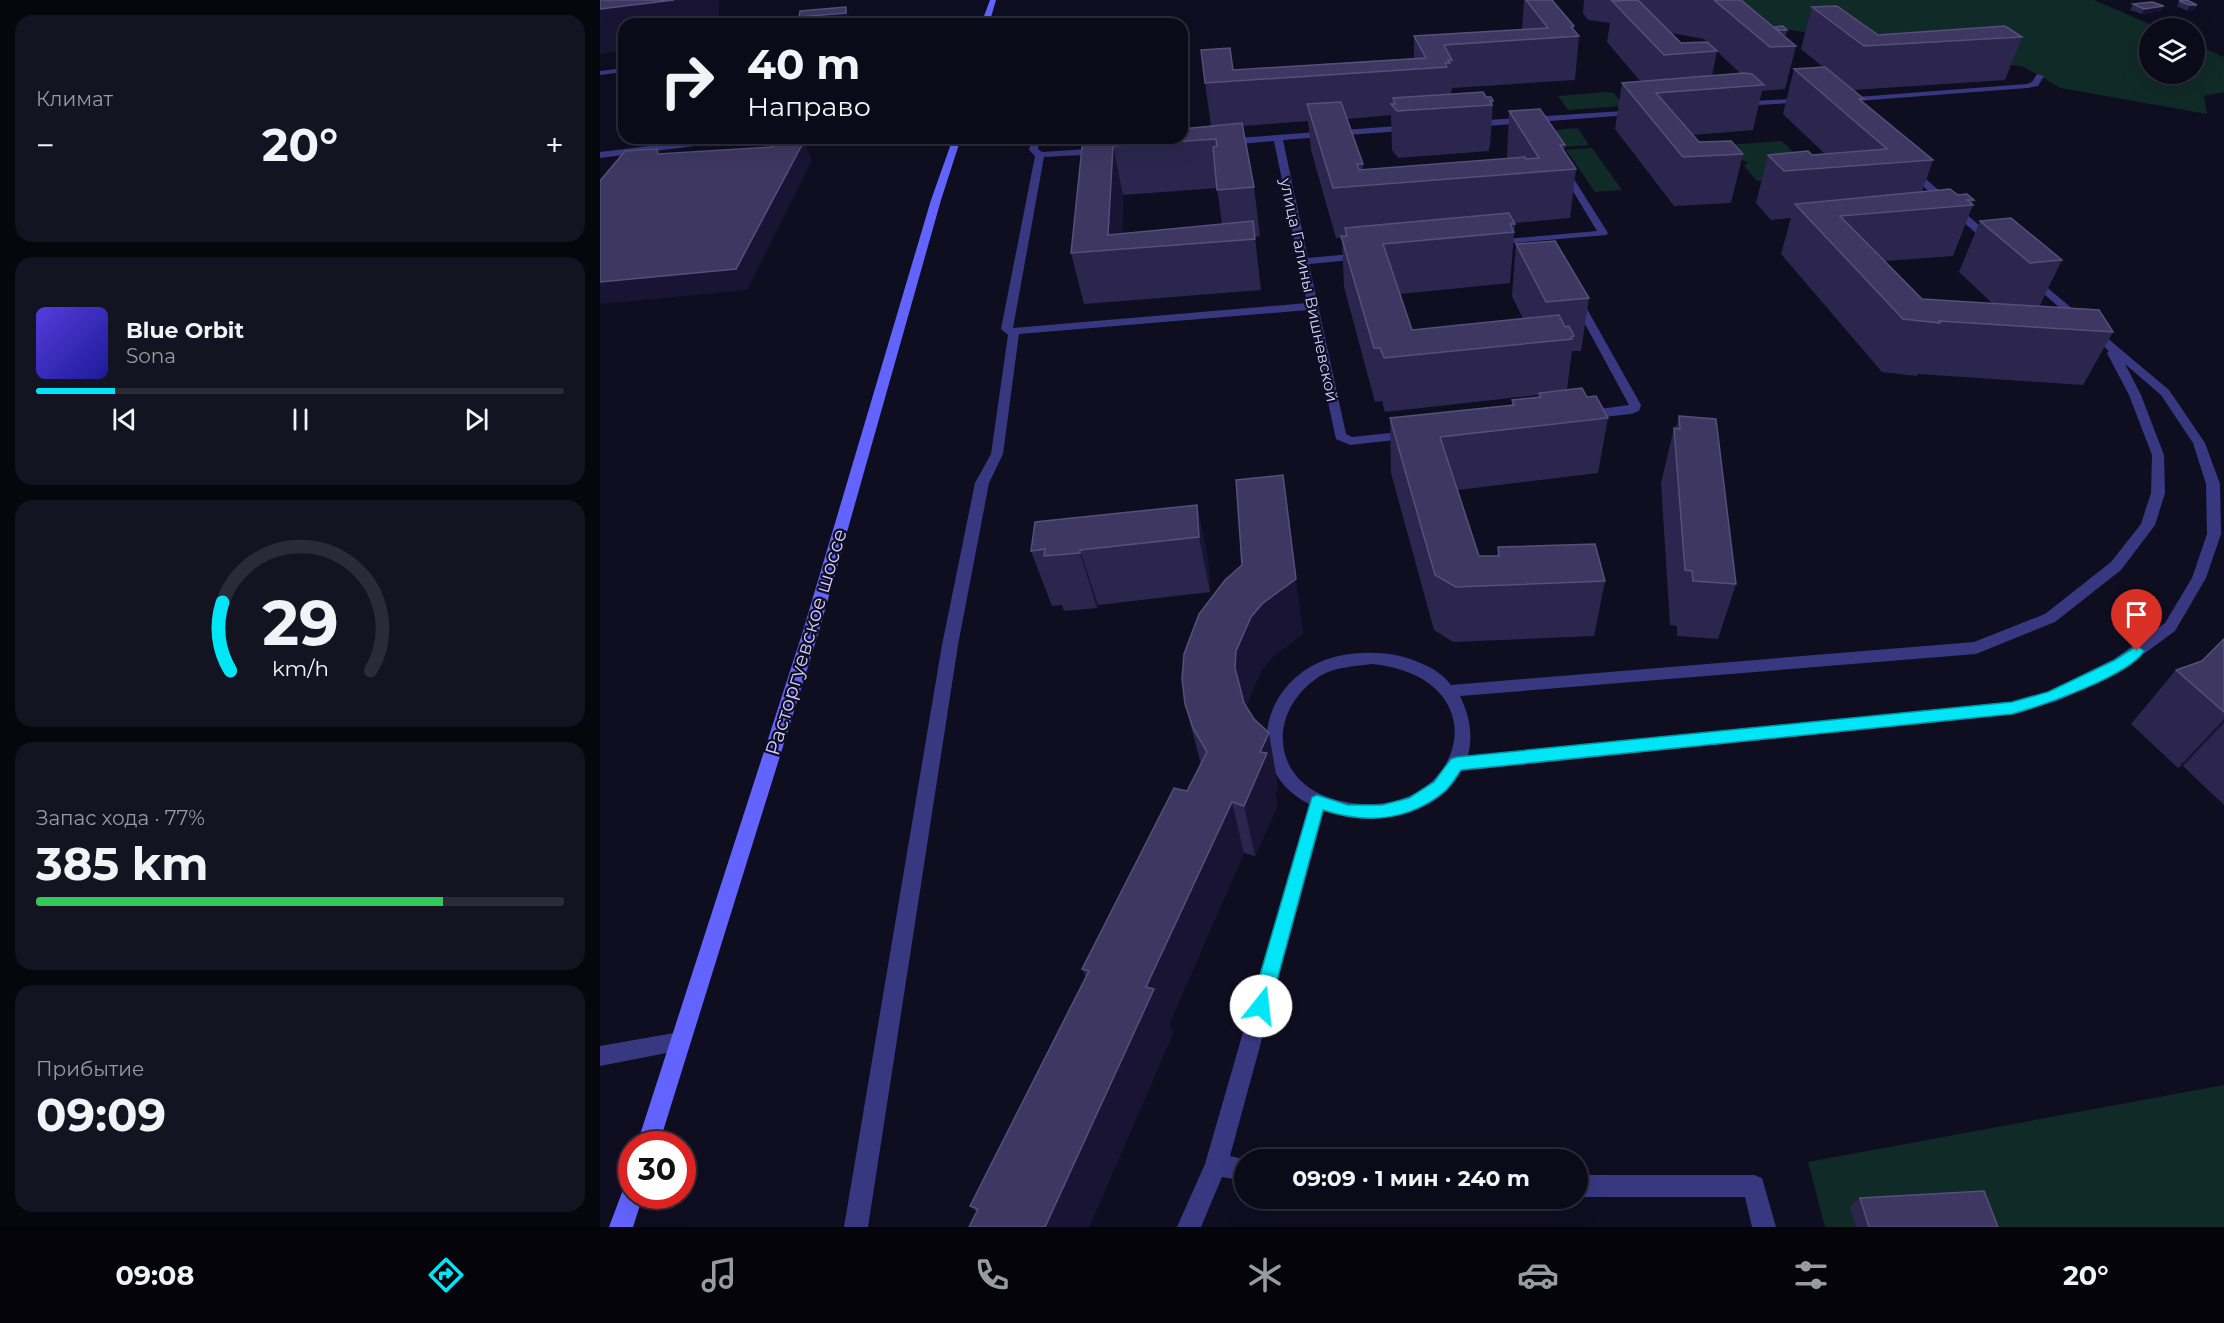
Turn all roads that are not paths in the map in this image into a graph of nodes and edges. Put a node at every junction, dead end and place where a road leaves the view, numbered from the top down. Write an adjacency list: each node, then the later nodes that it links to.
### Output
1 (993, 0): 2 (main road)
2 (988, 18)
3 (618, 71): 4 (street)
4 (600, 73)
5 (2040, 76): 9 (street)
6 (1814, 99): 7 (street)
7 (1734, 105)
8 (1644, 111): 10 (street)
9 (1845, 113)
10 (1468, 124)
11 (1421, 128): 12 (street)
12 (1278, 138): 13 (street); 25 (street, улица Галины Вишневской)
13 (1217, 142)
14 (687, 144): 18 (street)
15 (955, 144): 36 (main road, Расторгуевское шоссе)
16 (1035, 144): 19 (street)
17 (1109, 150): 19 (street)
18 (600, 155)
19 (1040, 155): 29 (street)
20 (1557, 158): 22 (street)
21 (1905, 165): 23 (street)
22 (1485, 244)
23 (1998, 248)
24 (1372, 255): 25 (street)
25 (1303, 261): 28 (street, улица Галины Вишневской)
26 (2024, 270): 30 (street)
27 (1572, 291): 31 (street)
28 (1313, 306): 29 (street); 32 (street, улица Галины Вишневской)
29 (1014, 333): 44 (street)
30 (2109, 345): 33 (street); 34 (street)
31 (1573, 417)
32 (1420, 433)
33 (1449, 691): 34 (street); 35 (street)
34 (1457, 764): 35 (street)
35 (1317, 802): 39 (street)
36 (680, 1042): 37 (street); 38 (main road, Расторгуевское шоссе)
37 (600, 1056)
38 (652, 1131)
39 (1216, 1165): 40 (street); 45 (street)
40 (1234, 1168)
41 (1588, 1186): 46 (street)
42 (627, 1209): 43 (main road)
43 (621, 1227)
44 (856, 1227)
45 (1189, 1227)
46 (1764, 1227)

